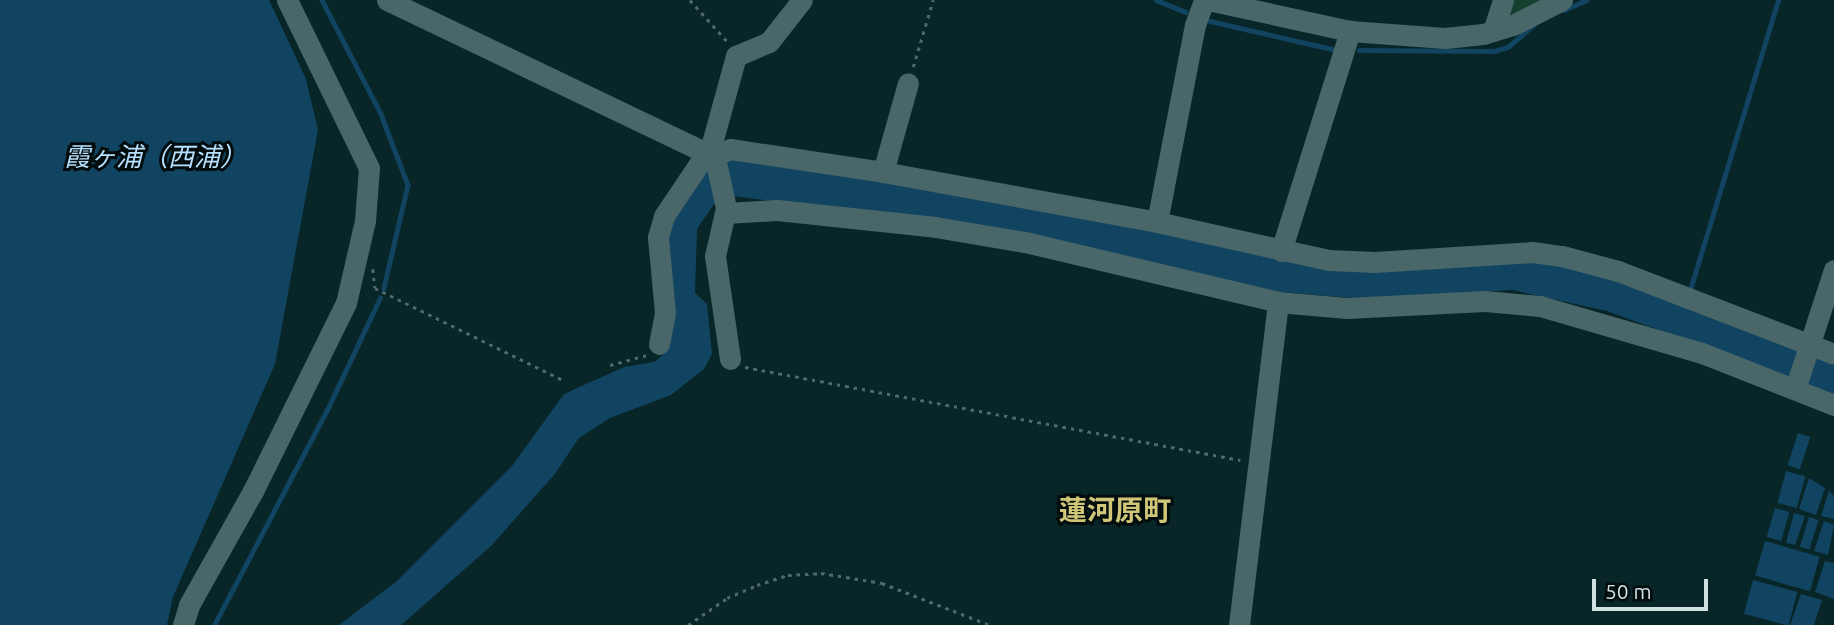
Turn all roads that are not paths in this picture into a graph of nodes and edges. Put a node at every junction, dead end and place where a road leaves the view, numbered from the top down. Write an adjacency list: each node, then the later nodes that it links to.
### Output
1 (287, 0): 23 (street)
2 (387, 0): 10 (street)
3 (802, 0): 10 (street)
4 (1206, 0): 8 (street); 13 (street)
5 (1503, 0): 7 (street)
6 (1562, 0): 7 (street)
7 (1494, 28): 8 (street)
8 (1350, 31): 14 (street)
9 (908, 83): 11 (street)
10 (713, 161): 11 (street); 12 (street); 17 (street)
11 (883, 172): 13 (street)
12 (725, 206): 16 (street); 20 (street)
13 (1157, 222): 14 (street)
14 (1281, 251): 18 (street)
15 (1834, 270): 18 (street)
16 (1278, 302): 21 (street); 24 (street)
17 (659, 344)
18 (1810, 347): 19 (street); 21 (street)
19 (1834, 354)
20 (730, 359)
21 (1797, 386): 22 (street)
22 (1834, 405)
23 (183, 625)
24 (1238, 625)

